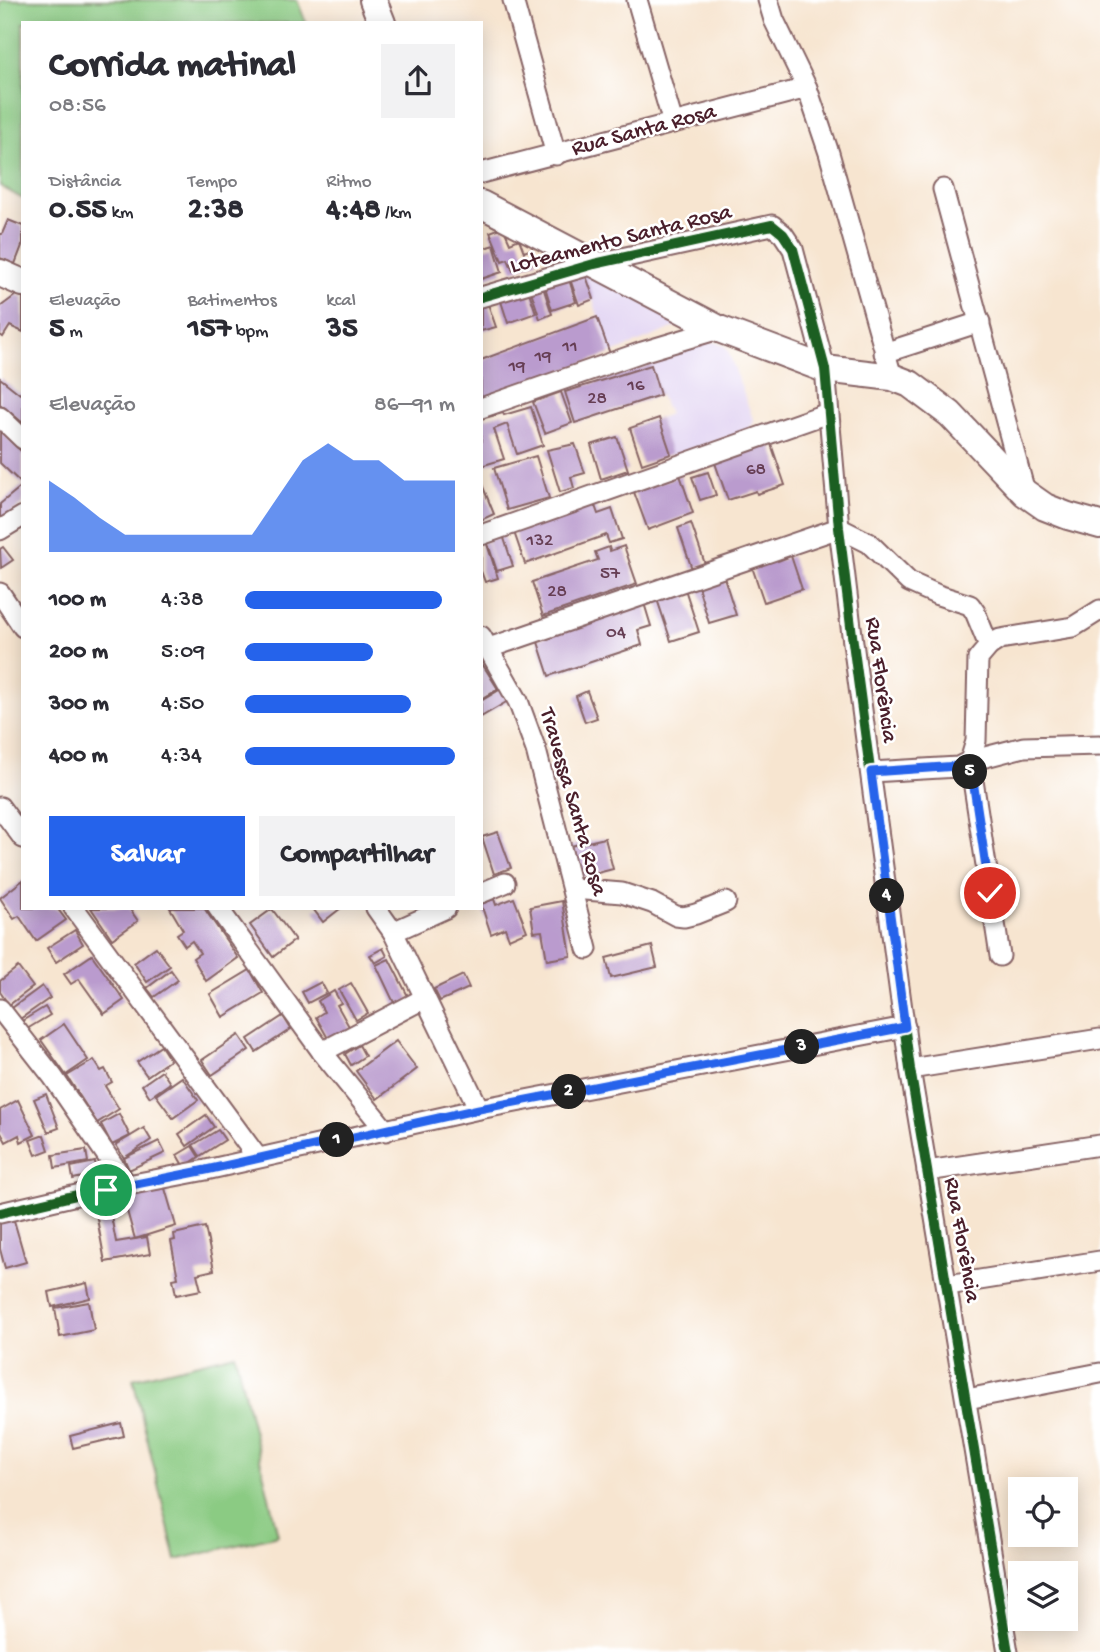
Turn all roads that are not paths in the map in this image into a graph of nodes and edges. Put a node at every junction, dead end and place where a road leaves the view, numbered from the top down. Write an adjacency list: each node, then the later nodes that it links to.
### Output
1 (373, 0): 5 (main road)
2 (513, 0): 8 (street)
3 (637, 0): 7 (street)
4 (768, 0): 6 (street)
5 (381, 21)
6 (807, 88): 7 (street, Rua Santa Rosa); 17 (street)
7 (673, 123): 8 (street, Rua Santa Rosa)
8 (556, 155): 9 (street, Rua Santa Rosa)
9 (483, 173)
10 (943, 189): 15 (street)
11 (483, 205): 13 (main road)
12 (772, 225): 13 (street, Loteamento Santa Rosa); 18 (street, Rua Florência)
13 (594, 264): 14 (street, Loteamento Santa Rosa); 16 (main road)
14 (483, 296)
15 (980, 322): 17 (street); 23 (street)
16 (719, 329): 18 (main road); 19 (street)
17 (888, 365): 18 (main road); 23 (main road)
18 (825, 369): 20 (street, Rua Florência)
19 (483, 407)
20 (828, 413): 26 (street, Rua Florência); 28 (street)
21 (0, 417): 22 (street)
22 (21, 437)
23 (1025, 493): 25 (main road)
24 (21, 517): 27 (street)
25 (1100, 525)
26 (839, 528): 32 (street); 33 (street); 36 (street, Rua Florência)
27 (0, 530)
28 (483, 534)
29 (0, 593): 31 (street)
30 (1100, 610): 33 (street)
31 (21, 624)
32 (485, 642): 40 (street, Travessa Santa Rosa)
33 (989, 646): 35 (street)
34 (1100, 746): 35 (street)
35 (970, 761): 36 (street); 49 (street)
36 (871, 772): 52 (street, Rua Florência)
37 (0, 807): 38 (street)
38 (21, 835)
39 (505, 883): 41 (street)
40 (573, 889): 42 (street); 48 (street, Travessa Santa Rosa)
41 (483, 892)
42 (726, 902)
43 (75, 910): 59 (street)
44 (219, 910): 54 (street)
45 (377, 910): 47 (street)
46 (442, 910): 47 (street)
47 (393, 932): 50 (street)
48 (587, 949)
49 (1000, 956)
50 (425, 998): 54 (street); 56 (street)
51 (0, 1009): 61 (street)
52 (905, 1027): 55 (street, Rua Florência); 56 (street)
53 (1100, 1039): 55 (street)
54 (322, 1052): 57 (street)
55 (910, 1069): 60 (street, Rua Florência)
56 (479, 1109): 57 (street)
57 (386, 1130): 59 (street)
58 (1100, 1145): 60 (street)
59 (257, 1157): 61 (street)
60 (927, 1171): 64 (street, Rua Florência)
61 (127, 1185): 62 (street)
62 (0, 1213)
63 (1100, 1261): 64 (street)
64 (948, 1285): 66 (street, Rua Florência)
65 (1100, 1373): 66 (street)
66 (967, 1399): 67 (street, Rua Florência)
67 (1008, 1652)

